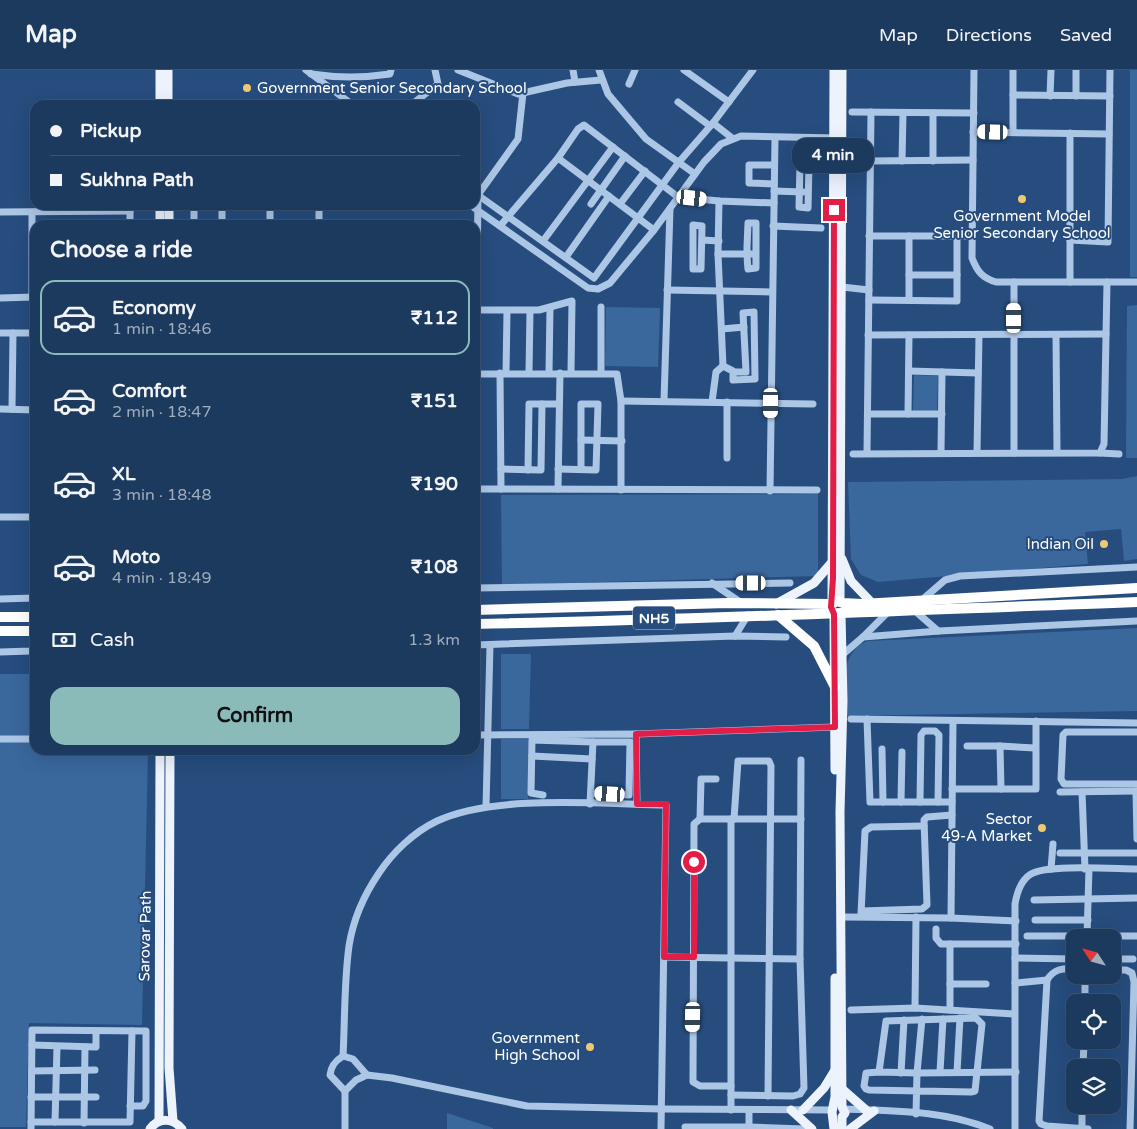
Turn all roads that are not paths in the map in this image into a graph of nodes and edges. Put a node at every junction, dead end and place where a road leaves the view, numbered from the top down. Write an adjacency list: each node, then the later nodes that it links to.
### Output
1 (160, 70): 27 (main road)
2 (168, 70): 28 (main road)
3 (391, 70): 18 (street)
4 (435, 70): 30 (street)
5 (458, 70): 22 (street)
6 (573, 70): 20 (street)
7 (599, 70): 19 (street)
8 (635, 70): 21 (street)
9 (684, 70): 32 (street)
10 (753, 70): 32 (street)
11 (834, 70): 45 (main road)
12 (842, 70): 45 (main road)
13 (974, 70): 35 (street)
14 (1013, 70): 23 (street)
15 (1051, 70): 24 (street)
16 (1076, 70): 25 (street)
17 (1110, 70): 26 (street)
18 (308, 72): 29 (street)
19 (601, 80): 20 (street); 53 (street)
20 (575, 82): 22 (street)
21 (629, 84)
22 (523, 93): 60 (street)
23 (1013, 95): 24 (street); 40 (street)
24 (1050, 96): 25 (street)
25 (1076, 96): 26 (street)
26 (1110, 96): 42 (street)
27 (160, 100)
28 (168, 100)
29 (346, 100)
30 (417, 100)
31 (678, 102): 38 (street)
32 (729, 102): 38 (street)
33 (852, 112): 34 (street)
34 (871, 112): 36 (street); 51 (street)
35 (974, 112): 37 (street); 39 (street)
36 (903, 113): 37 (street); 52 (street)
37 (933, 113): 49 (street)
38 (712, 125): 43 (street); 53 (street)
39 (973, 132): 40 (street); 50 (street)
40 (1013, 132): 41 (street)
41 (1070, 133): 42 (street); 89 (street)
42 (1109, 134): 89 (street)
43 (732, 138): 44 (street); 56 (street)
44 (775, 138): 45 (street); 54 (street)
45 (838, 138): 101 (main road); 177 (main road)
46 (613, 147): 47 (street); 48 (street); 57 (street)
47 (625, 156): 55 (street); 61 (street)
48 (558, 158): 57 (street); 76 (street)
49 (933, 160): 50 (street); 52 (street)
50 (973, 160): 86 (street)
51 (870, 161): 52 (street); 83 (street)
52 (902, 161)
53 (680, 162): 56 (street); 58 (street)
54 (774, 165): 59 (street); 59 (street)
55 (644, 171): 58 (street); 70 (street)
56 (695, 174): 66 (street)
57 (588, 181): 61 (street); 90 (street)
58 (663, 184): 66 (street); 77 (street)
59 (774, 188): 62 (street); 68 (street)
60 (480, 189)
61 (602, 190): 64 (street); 69 (street)
62 (799, 192): 63 (street); 63 (street); 63 (street)
63 (808, 192)
64 (609, 196): 70 (street); 94 (street)
65 (480, 197): 76 (street)
66 (678, 197): 67 (street); 71 (street)
67 (719, 201): 68 (street); 88 (street)
68 (774, 203): 80 (street)
69 (591, 204)
70 (620, 204): 77 (street)
71 (670, 209): 82 (street); 102 (street)
72 (49, 210): 75 (street)
73 (477, 210): 79 (street)
74 (0, 212): 75 (street)
75 (32, 213): 78 (street)
76 (508, 216): 79 (street); 90 (street)
77 (638, 218): 82 (street); 94 (street)
78 (32, 220)
79 (500, 226): 82 (street)
80 (773, 226): 81 (street); 105 (street)
81 (821, 228)
82 (654, 230)
83 (870, 236): 84 (street); 103 (street)
84 (909, 236): 85 (street); 95 (street)
85 (957, 236): 86 (street); 96 (street)
86 (972, 236): 97 (street)
87 (702, 240): 87 (street); 88 (street)
88 (719, 240): 91 (street)
89 (1070, 240): 98 (street)
90 (543, 241): 94 (street)
91 (718, 254): 92 (street); 104 (street)
92 (747, 254): 93 (street); 93 (street); 93 (street)
93 (756, 254)
94 (566, 257)
95 (909, 275): 96 (street); 109 (street)
96 (957, 275): 109 (street)
97 (1014, 282): 98 (street); 125 (street)
98 (1070, 282): 99 (street)
99 (1107, 282): 100 (street); 120 (street)
100 (1137, 282)
101 (842, 287): 103 (street); 176 (main road)
102 (667, 290): 104 (street); 138 (street)
103 (869, 290): 108 (street)
104 (721, 291): 105 (street); 116 (street)
105 (772, 292): 142 (street)
106 (30, 297): 107 (street)
107 (0, 298)
108 (869, 300): 109 (street); 121 (street)
109 (909, 300)
110 (601, 307): 135 (street)
111 (550, 308): 114 (street); 132 (street); 134 (street)
112 (480, 310): 113 (street)
113 (507, 311): 114 (street); 130 (street)
114 (530, 311): 131 (street)
115 (744, 328): 116 (street); 128 (street); 128 (street)
116 (722, 329): 126 (street)
117 (0, 333): 118 (street)
118 (13, 333): 119 (street); 147 (street)
119 (30, 333)
120 (1106, 334): 124 (street); 160 (street)
121 (868, 335): 122 (street); 149 (street)
122 (909, 335): 123 (street); 127 (street)
123 (979, 335): 125 (street); 136 (street)
124 (1056, 335): 125 (street); 155 (street)
125 (1014, 336): 159 (street)
126 (723, 366): 128 (street); 140 (street)
127 (908, 371): 129 (street); 150 (street)
128 (733, 372)
129 (942, 372): 136 (street); 151 (street)
130 (503, 373): 131 (street); 137 (street); 165 (street)
131 (530, 373): 132 (street)
132 (549, 373): 133 (street)
133 (560, 373): 134 (street); 144 (street)
134 (571, 373): 135 (street)
135 (601, 373): 139 (street)
136 (978, 373): 158 (street)
137 (480, 374)
138 (664, 401): 139 (street); 140 (street)
139 (621, 402): 154 (street)
140 (712, 402): 141 (street)
141 (727, 402): 142 (street); 163 (street)
142 (771, 403): 145 (street); 172 (street)
143 (542, 404): 144 (street); 167 (street); 167 (street)
144 (560, 404): 164 (street)
145 (813, 404)
146 (0, 409): 147 (street)
147 (12, 409): 148 (street)
148 (30, 410)
149 (868, 414): 150 (street); 156 (street)
150 (908, 414): 151 (street)
151 (942, 414): 157 (street)
152 (581, 440): 153 (street); 153 (street); 166 (street)
153 (597, 440): 154 (street); 166 (street)
154 (622, 441): 171 (street)
155 (1057, 452): 159 (street); 160 (street)
156 (867, 453): 157 (street); 161 (street)
157 (941, 453): 158 (street)
158 (977, 453): 159 (street)
159 (1014, 453)
160 (1100, 453): 162 (street)
161 (853, 454)
162 (1118, 454)
163 (727, 458)
164 (558, 468): 166 (street); 170 (street)
165 (501, 469): 167 (street); 168 (street)
166 (581, 469)
167 (528, 470)
168 (501, 488): 169 (street); 170 (street)
169 (480, 489)
170 (558, 489): 171 (street)
171 (621, 490): 172 (street)
172 (770, 490): 173 (street)
173 (817, 490)
174 (0, 517): 175 (street)
175 (30, 517)
176 (841, 554): 188 (main road); 190 (main road)
177 (833, 561): 189 (main road); 190 (main road)
178 (1137, 567): 185 (street)
179 (712, 583): 180 (street); 181 (street); 187 (street)
180 (790, 583)
181 (480, 588)
182 (1137, 588): 185 (highway, NH5)
183 (30, 598): 184 (street)
184 (0, 599)
185 (922, 600): 188 (highway, NH5)
186 (1137, 602): 192 (highway, NH5)
187 (742, 603): 189 (highway, NH5); 191 (highway, NH5)
188 (872, 603): 190 (highway, NH5)
189 (776, 604): 190 (highway, NH5)
190 (837, 608): 193 (highway, NH5); 194 (highway, NH5); 210 (main road); 211 (main road)
191 (480, 610)
192 (914, 610): 193 (highway, NH5); 202 (street)
193 (888, 612): 205 (street)
194 (778, 614): 195 (highway, NH5); 211 (highway)
195 (748, 615): 199 (highway, NH5); 203 (street)
196 (0, 617): 197 (highway)
197 (30, 617)
198 (1137, 622): 202 (street)
199 (480, 624)
200 (0, 631): 201 (highway)
201 (30, 631)
202 (938, 631): 205 (street)
203 (735, 636): 204 (street); 207 (street)
204 (786, 637)
205 (863, 637): 210 (street)
206 (480, 645): 207 (street)
207 (490, 645): 219 (street)
208 (30, 651): 209 (street)
209 (0, 652)
210 (842, 655): 326 (main road)
211 (834, 687): 217 (main road)
212 (852, 719): 213 (street)
213 (867, 719): 214 (street); 243 (street)
214 (953, 721): 215 (street); 236 (street)
215 (1036, 722): 216 (street); 227 (street)
216 (1137, 723)
217 (835, 727): 220 (street); 312 (main road)
218 (1137, 732): 238 (street)
219 (488, 734): 220 (street); 221 (street); 250 (street)
220 (636, 734): 249 (street)
221 (480, 735)
222 (0, 739): 223 (street)
223 (30, 739)
224 (593, 742): 232 (street); 233 (street); 241 (street)
225 (967, 746): 226 (street)
226 (1000, 746): 227 (street); 237 (street)
227 (1035, 748): 237 (street)
228 (882, 749): 243 (street)
229 (902, 752): 244 (street)
230 (160, 755): 345 (main road, Sarovar Path)
231 (170, 755): 346 (main road)
232 (532, 756): 233 (street); 242 (street)
233 (592, 759): 241 (street)
234 (802, 760): 255 (street)
235 (716, 779): 252 (street)
236 (952, 788): 237 (street); 247 (street)
237 (1001, 789)
238 (1137, 789): 240 (street); 257 (street)
239 (1060, 792): 240 (street)
240 (1082, 792): 259 (street)
241 (591, 793): 248 (street)
242 (543, 795)
243 (883, 802): 244 (street)
244 (901, 802): 245 (street)
245 (920, 802): 246 (street); 246 (street)
246 (938, 802): 247 (street)
247 (952, 802): 251 (street)
248 (590, 804): 249 (street); 250 (street)
249 (637, 804): 283 (street)
250 (486, 807): 311 (street)
251 (952, 814): 256 (street); 271 (street)
252 (700, 819): 253 (street); 284 (street)
253 (733, 819): 254 (street); 254 (street); 285 (street)
254 (771, 819): 255 (street); 286 (street)
255 (801, 819): 288 (street)
256 (924, 826): 268 (street); 268 (street)
257 (1137, 839)
258 (1054, 844): 262 (street)
259 (1084, 853): 260 (street); 261 (street); 263 (street)
260 (1137, 853)
261 (1060, 854)
262 (1051, 869): 263 (street); 274 (street)
263 (1087, 869): 264 (street); 267 (street)
264 (1137, 869)
265 (1137, 898): 267 (street)
266 (1034, 900): 267 (street)
267 (1088, 900): 273 (street)
268 (861, 914): 269 (street); 270 (street)
269 (845, 917)
270 (916, 917): 271 (street); 298 (street)
271 (951, 918): 274 (street)
272 (1035, 920): 273 (street)
273 (1088, 920): 276 (street)
274 (1016, 921): 282 (street)
275 (936, 929): 281 (street)
276 (1087, 929)
277 (1027, 936): 278 (street)
278 (1066, 936)
279 (1121, 936): 280 (street)
280 (1137, 936)
281 (950, 944): 282 (street); 296 (street)
282 (1016, 944): 287 (street)
283 (664, 957): 284 (street); 336 (street)
284 (694, 957): 285 (street); 325 (street)
285 (730, 958): 286 (street); 325 (street)
286 (768, 958): 288 (street); 332 (street)
287 (1015, 958): 289 (street); 295 (street)
288 (800, 959): 332 (street)
289 (1066, 959)
290 (1121, 959): 291 (street)
291 (1133, 960)
292 (1066, 969): 294 (street)
293 (1121, 970): 366 (street)
294 (1047, 980): 295 (street); 354 (street)
295 (1015, 983): 301 (street)
296 (950, 984): 297 (street); 300 (street)
297 (986, 984)
298 (914, 1008): 299 (street); 300 (street)
299 (851, 1010)
300 (950, 1010): 301 (street)
301 (1014, 1014): 321 (street)
302 (960, 1018): 304 (street); 317 (street); 320 (street)
303 (922, 1019): 304 (street); 305 (street); 323 (street)
304 (942, 1019): 319 (street)
305 (904, 1020): 318 (street); 322 (street)
306 (132, 1030): 307 (street); 335 (street); 335 (street)
307 (96, 1031): 308 (street); 310 (street)
308 (32, 1046): 309 (street); 316 (street)
309 (57, 1047): 310 (street); 313 (street)
310 (85, 1047): 314 (street)
311 (343, 1056): 324 (street); 327 (street)
312 (836, 1069): 340 (main road); 341 (main road)
313 (56, 1070): 314 (street); 316 (street); 331 (street)
314 (84, 1070): 315 (street); 333 (street)
315 (95, 1070)
316 (32, 1071): 330 (street)
317 (978, 1071): 320 (street); 321 (street); 328 (street)
318 (879, 1072): 322 (street); 328 (street)
319 (940, 1072): 320 (street); 323 (street)
320 (957, 1072)
321 (1016, 1072): 365 (street)
322 (901, 1073): 323 (street)
323 (917, 1073): 328 (street)
324 (367, 1075): 327 (street); 336 (street)
325 (731, 1086): 329 (street)
326 (842, 1089): 341 (main road); 342 (main road)
327 (346, 1091): 357 (street)
328 (917, 1091): 343 (street)
329 (731, 1095): 332 (street); 337 (street)
330 (31, 1096): 331 (street); 349 (street)
331 (56, 1096): 333 (street); 347 (street)
332 (768, 1096)
333 (84, 1097): 334 (street); 348 (street)
334 (96, 1097)
335 (130, 1106): 350 (street)
336 (662, 1109): 337 (street); 358 (street)
337 (731, 1110): 338 (street)
338 (749, 1110): 339 (street); 352 (street)
339 (791, 1110): 340 (street); 360 (main road)
340 (803, 1110): 341 (street)
341 (838, 1111): 342 (street); 361 (main road); 362 (main road)
342 (870, 1111): 343 (street); 363 (main road)
343 (916, 1114): 364 (street)
344 (1083, 1114): 354 (street)
345 (159, 1121): 346 (main road); 355 (main road)
346 (172, 1121): 356 (main road)
347 (55, 1122): 348 (street); 349 (street)
348 (84, 1123): 350 (street)
349 (31, 1125)
350 (104, 1126)
351 (685, 1127): 353 (street)
352 (749, 1127): 353 (street); 359 (street)
353 (720, 1128)
354 (1085, 1128)
355 (150, 1129)
356 (182, 1129)
357 (345, 1129)
358 (661, 1129)
359 (804, 1129)
360 (812, 1129)
361 (834, 1129)
362 (842, 1129)
363 (850, 1129)
364 (990, 1129)
365 (1015, 1129)
366 (1130, 1129)

